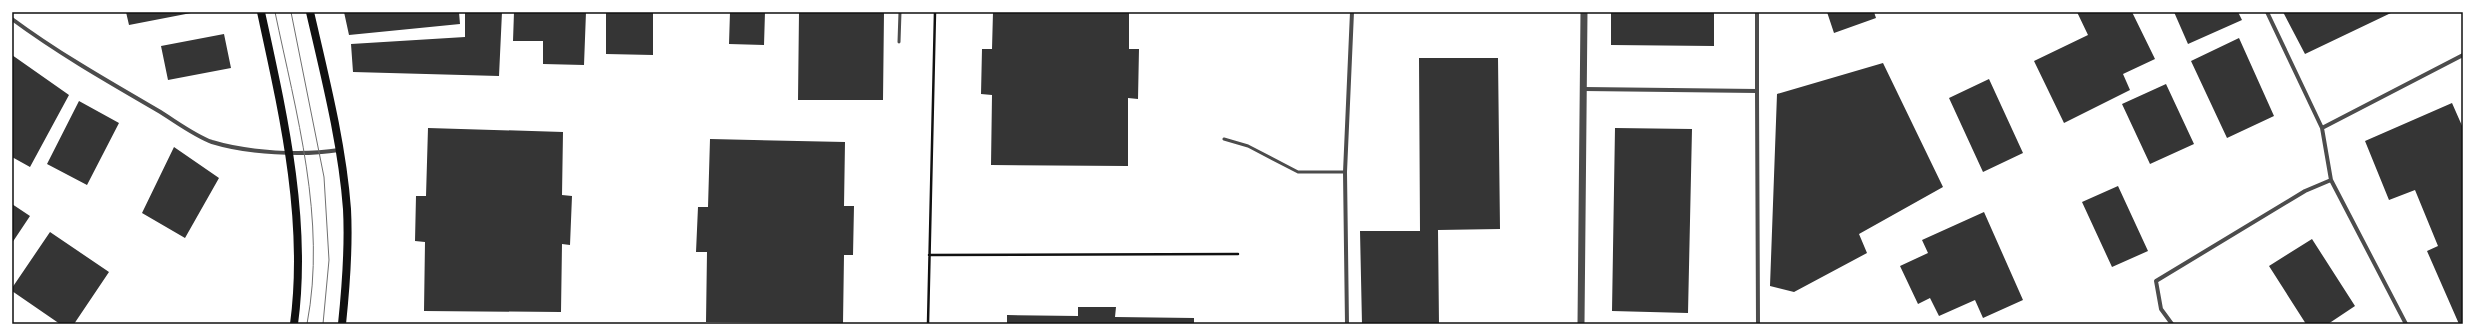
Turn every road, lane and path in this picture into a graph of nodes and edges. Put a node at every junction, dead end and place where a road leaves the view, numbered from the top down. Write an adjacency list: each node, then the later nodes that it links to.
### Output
1 (261, 12): 17 (main road)
2 (310, 12): 16 (main road)
3 (900, 12): 10 (lane)
4 (935, 12): 21 (path)
5 (1352, 12): 18 (street)
6 (1584, 12): 12 (street)
7 (1758, 12): 13 (street)
8 (2267, 12): 14 (street)
9 (12, 19): 17 (street)
10 (900, 42)
11 (2463, 55): 14 (street)
12 (1584, 89): 13 (street); 26 (street)
13 (1758, 91): 27 (street)
14 (2322, 128): 19 (street)
15 (1224, 139): 18 (lane)
16 (339, 150): 17 (street); 23 (main road)
17 (288, 153): 22 (main road)
18 (1345, 172): 25 (street)
19 (2331, 180): 28 (street); 29 (street)
20 (1238, 254): 21 (path)
21 (929, 255): 24 (path)
22 (294, 324)
23 (342, 324)
24 (928, 324)
25 (1347, 324)
26 (1581, 324)
27 (1758, 324)
28 (2172, 324)
29 (2406, 324)

